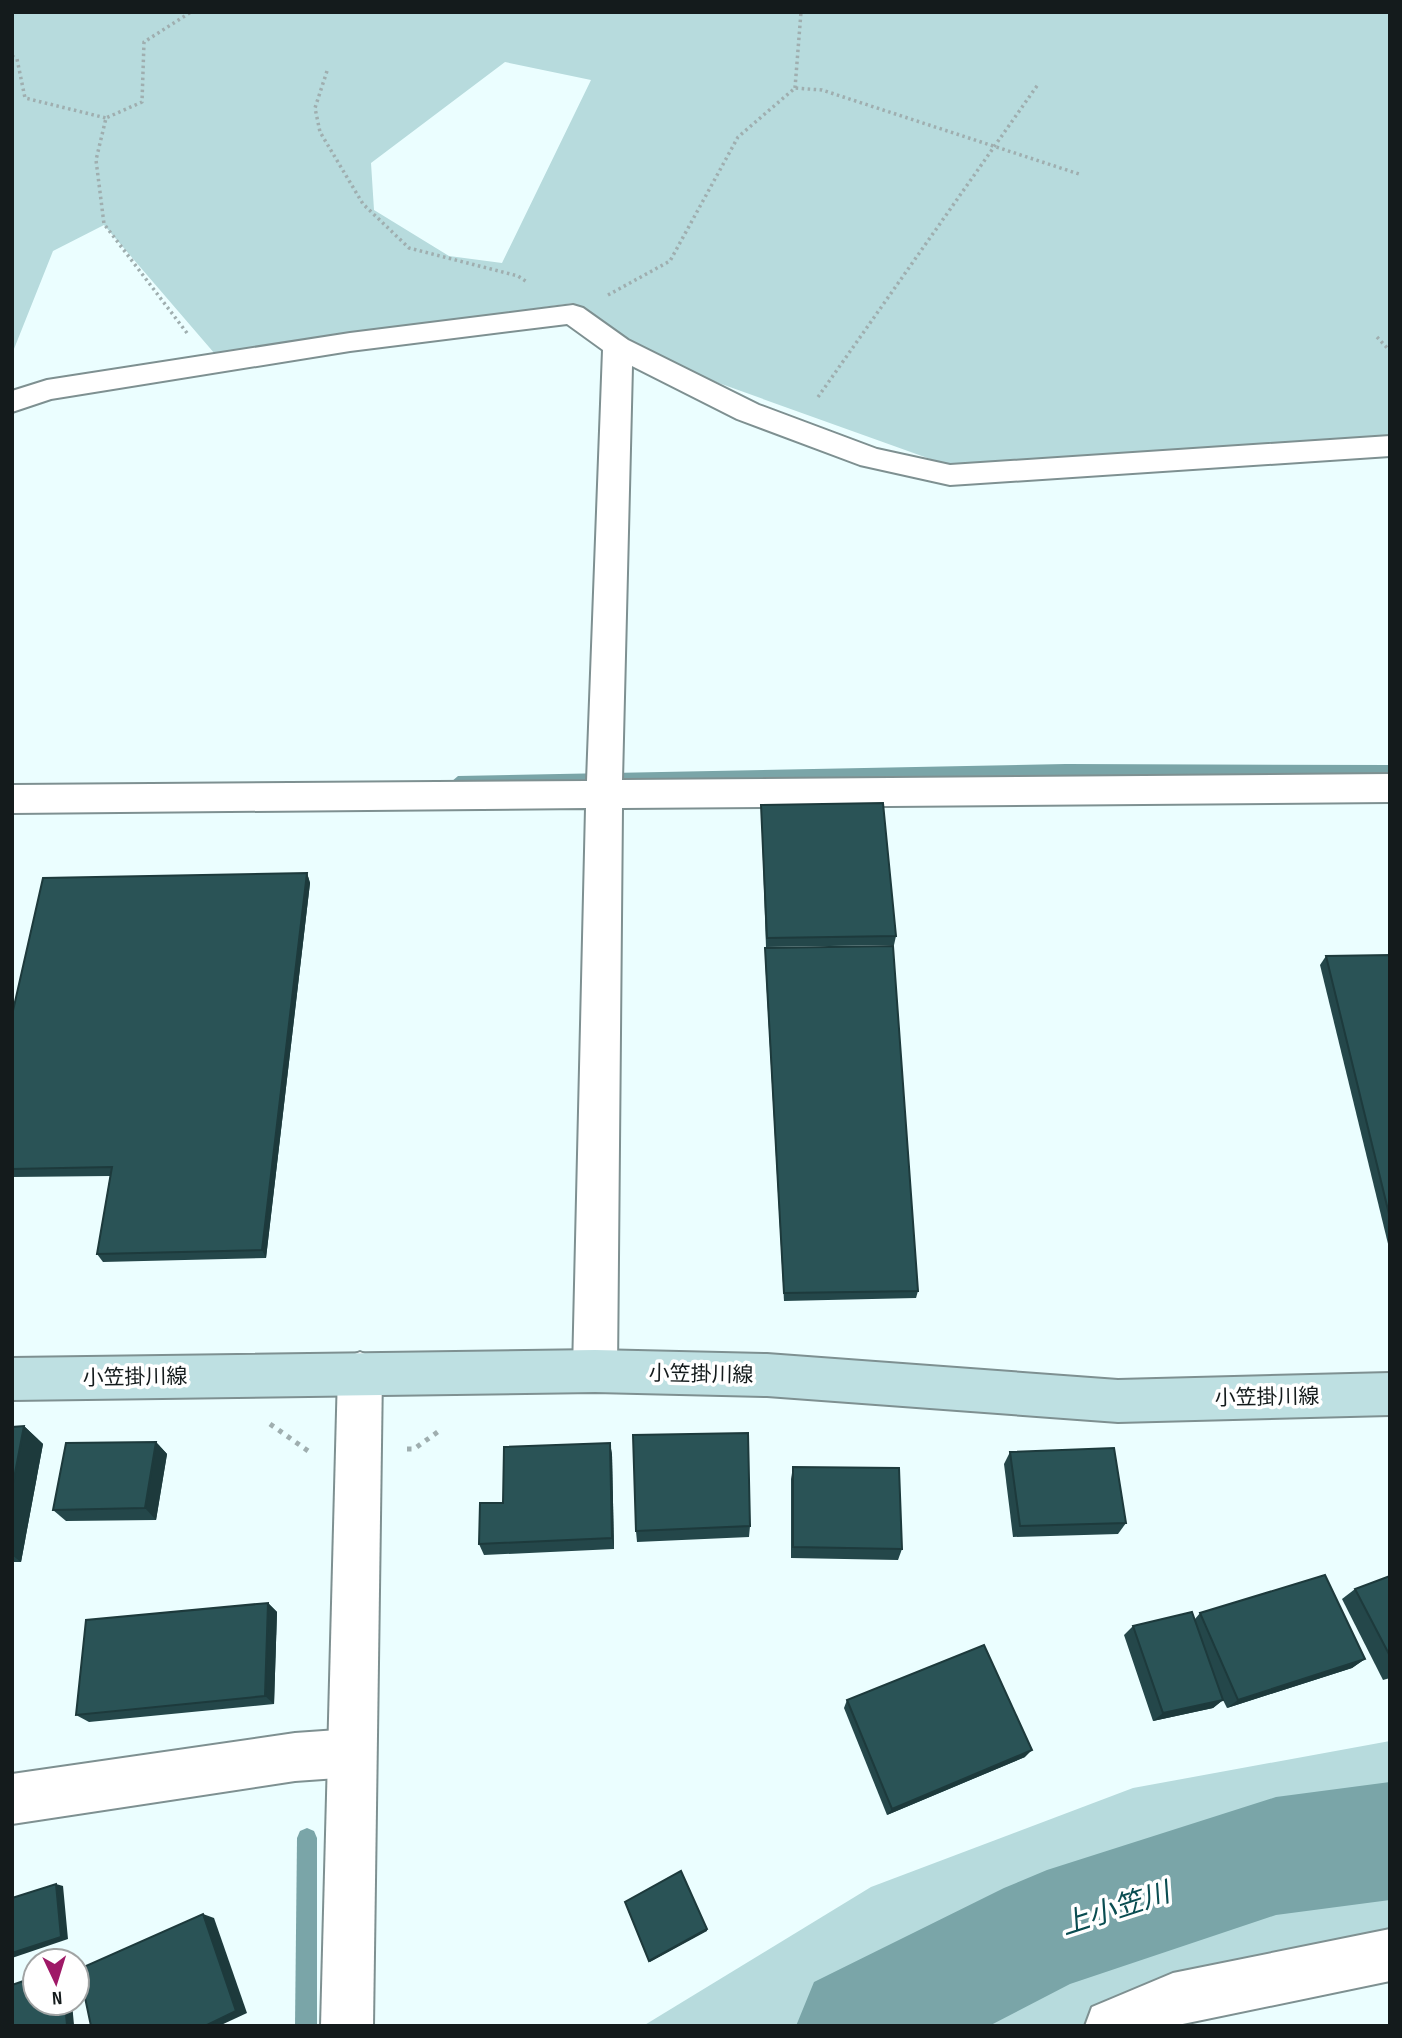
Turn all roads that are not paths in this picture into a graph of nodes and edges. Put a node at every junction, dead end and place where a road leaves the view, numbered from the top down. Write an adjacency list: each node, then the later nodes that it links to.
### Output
1 (618, 347): 2 (street); 3 (street); 4 (street)
2 (12, 402)
3 (1390, 446)
4 (604, 778): 5 (street); 6 (street); 7 (street)
5 (1390, 788)
6 (12, 799)
7 (595, 1371): 8 (main road, 小笠掛川線); 10 (main road, 小笠掛川線)
8 (360, 1373): 9 (main road, 小笠掛川線); 11 (street)
9 (12, 1379)
10 (1390, 1394)
11 (352, 1753): 12 (street); 14 (street)
12 (12, 1799)
13 (1390, 1955): 15 (street)
14 (347, 2026)
15 (1111, 2026)

